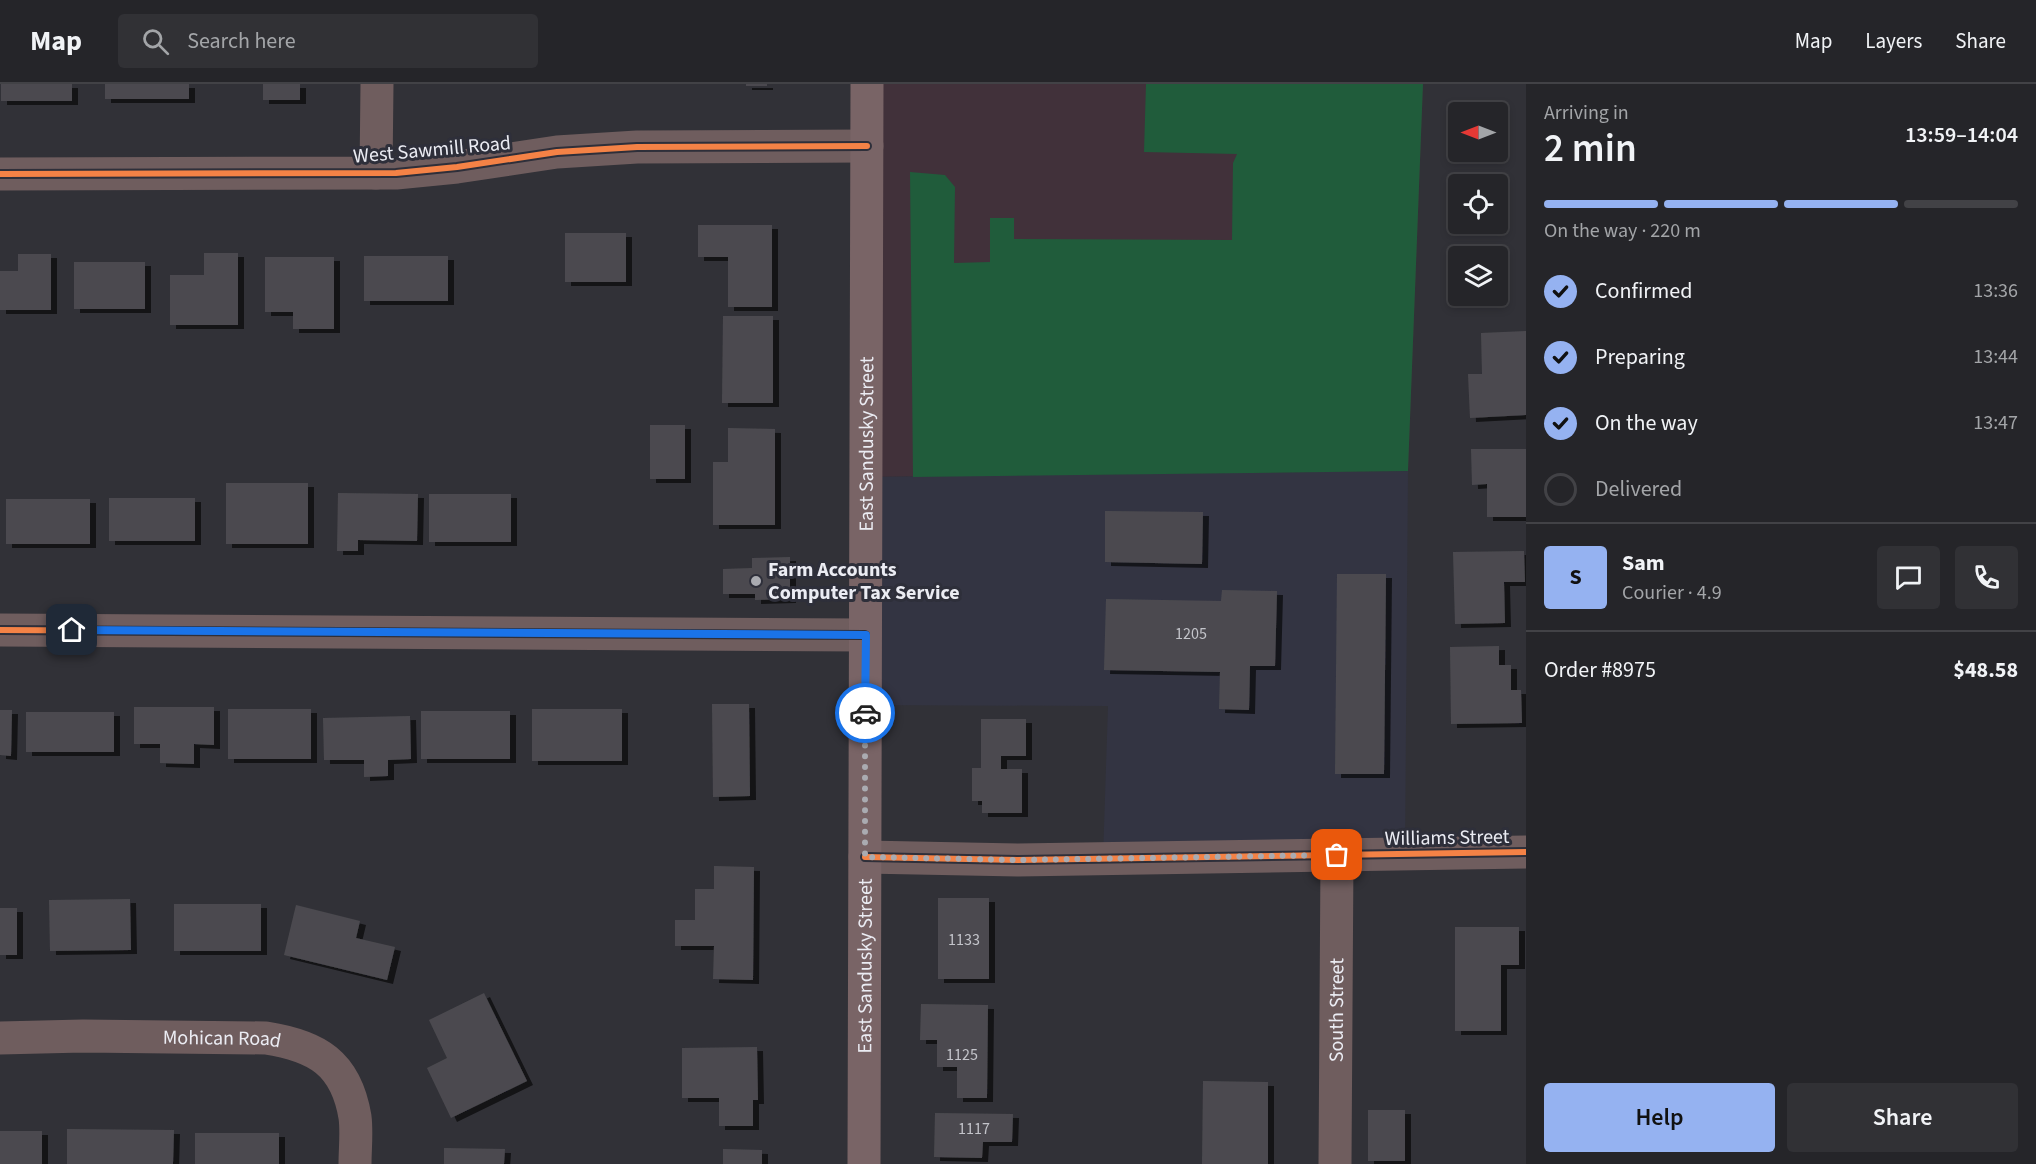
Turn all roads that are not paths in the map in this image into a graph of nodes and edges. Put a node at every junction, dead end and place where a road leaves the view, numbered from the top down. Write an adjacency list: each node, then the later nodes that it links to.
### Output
1 (377, 84): 4 (street)
2 (867, 84): 3 (main road, East Sandusky Street)
3 (867, 146): 4 (street, West Sawmill Road); 7 (main road, East Sandusky Street)
4 (376, 173): 5 (street, West Sawmill Road)
5 (0, 174)
6 (0, 630): 7 (street)
7 (866, 635): 10 (main road, East Sandusky Street)
8 (1526, 852): 9 (street, Williams Street)
9 (1337, 855): 10 (street, Williams Street); 14 (street, South Street)
10 (865, 857): 13 (main road, East Sandusky Street)
11 (0, 1038): 12 (street, Mohican Road)
12 (355, 1164)
13 (864, 1164)
14 (1335, 1164)

